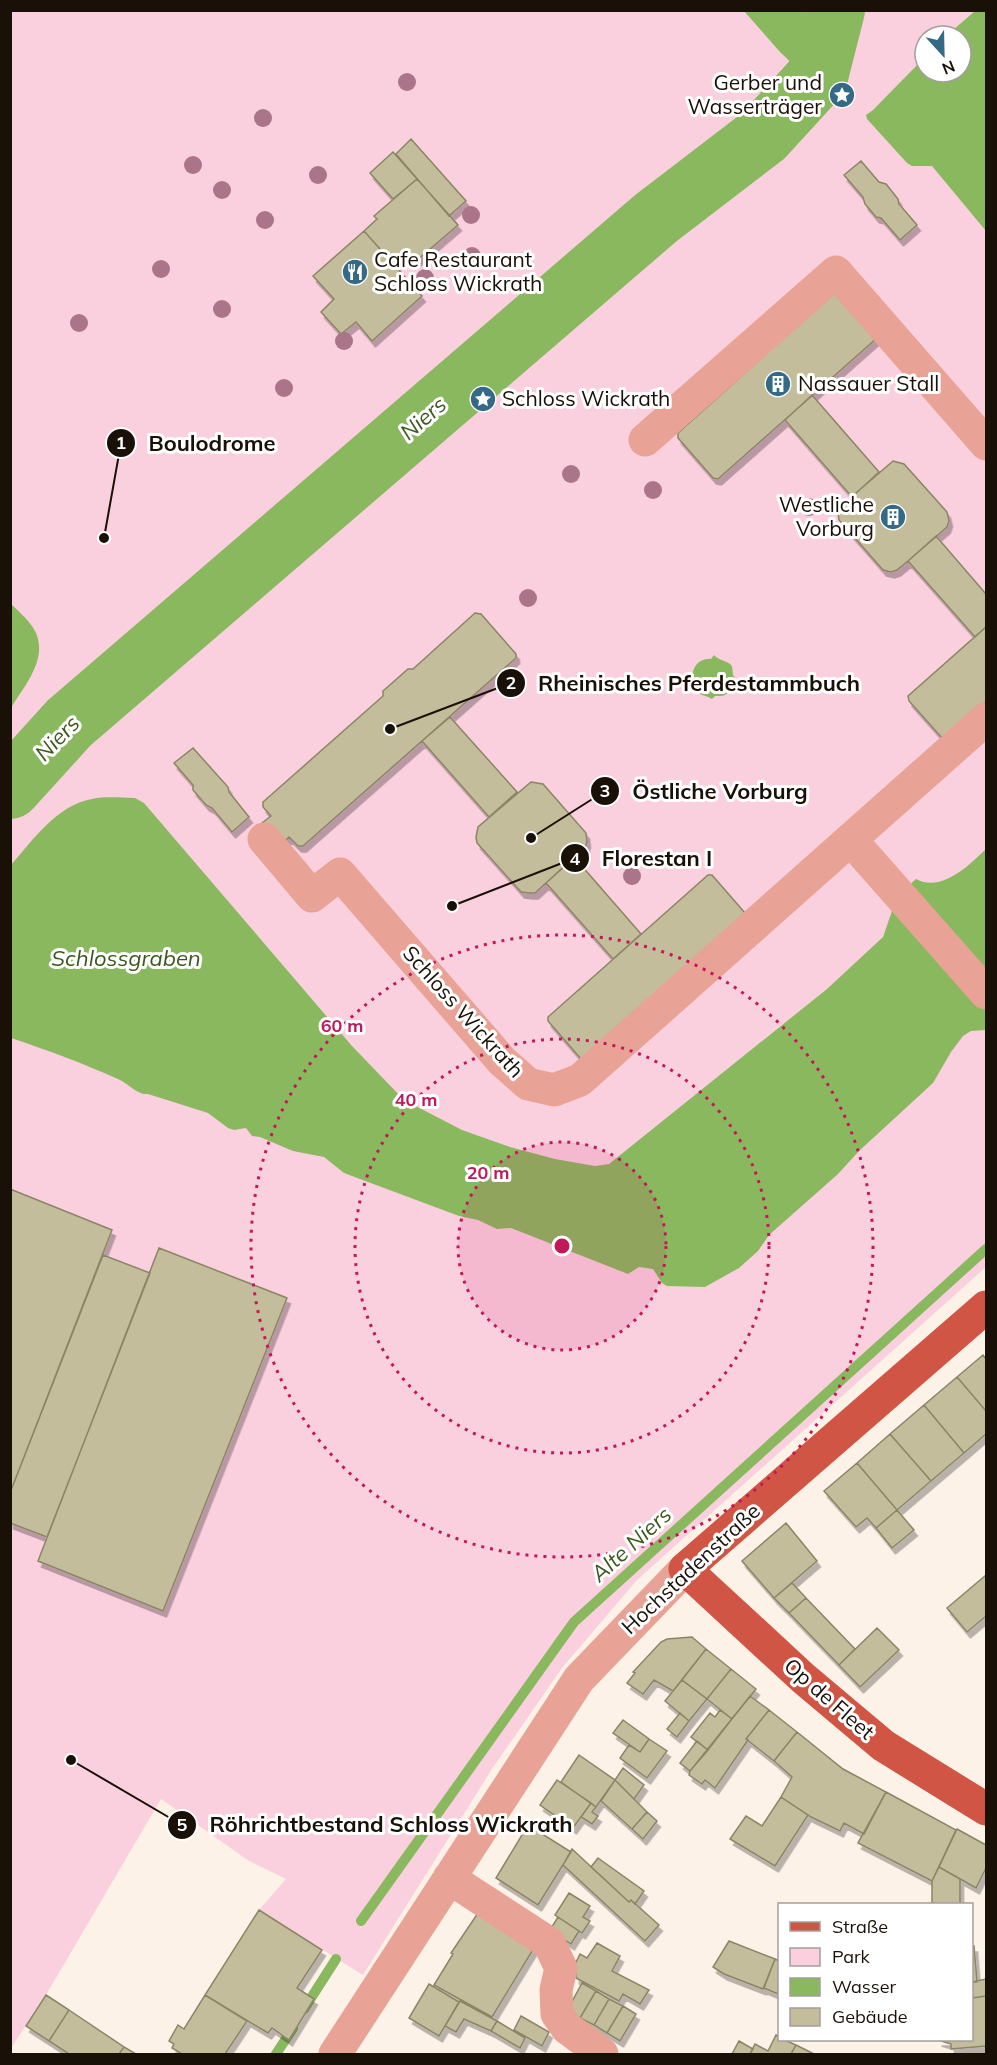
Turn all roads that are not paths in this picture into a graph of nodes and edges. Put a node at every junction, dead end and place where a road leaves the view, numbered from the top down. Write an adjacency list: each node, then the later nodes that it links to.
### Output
1 (645, 440): 2 (street)
2 (987, 444)
3 (987, 719): 5 (street, Schloss Wickrath)
4 (264, 839): 5 (street, Schloss Wickrath)
5 (851, 840): 6 (street)
6 (987, 993)
7 (987, 1307): 8 (main road, Hochstadenstraße)
8 (686, 1569): 9 (main road, Op de Fleet); 10 (street, Hochstadenstraße)
9 (987, 1809)
10 (449, 1878): 11 (street, Hochstadenstraße); 12 (street)
11 (334, 2055)
12 (602, 2055)

